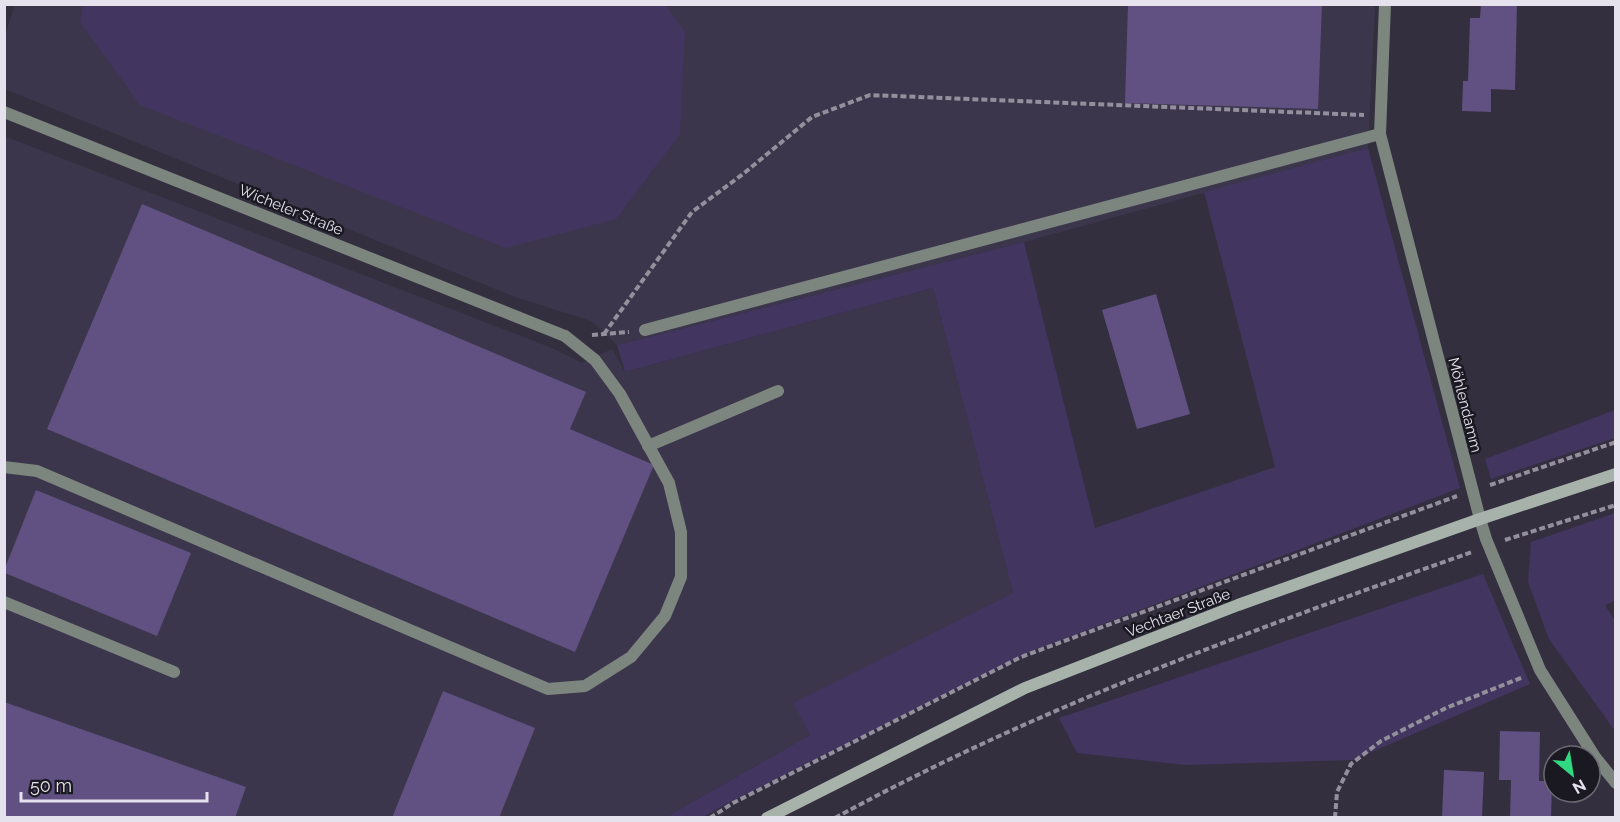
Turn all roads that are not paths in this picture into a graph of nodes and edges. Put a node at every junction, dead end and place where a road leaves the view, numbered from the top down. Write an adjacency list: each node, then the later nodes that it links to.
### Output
1 (1385, 4): 3 (street, Möhlendamm)
2 (4, 112): 6 (street, Wicheler Straße)
3 (1380, 134): 4 (street); 9 (street, Möhlendamm)
4 (645, 330)
5 (778, 391): 6 (street)
6 (648, 446): 7 (street, Wicheler Straße)
7 (4, 467)
8 (1616, 474): 9 (main road, Vechtaer Straße)
9 (1480, 519): 12 (street, Möhlendamm); 13 (main road, Vechtaer Straße)
10 (4, 602): 11 (street)
11 (174, 672)
12 (1616, 783)
13 (767, 818)

